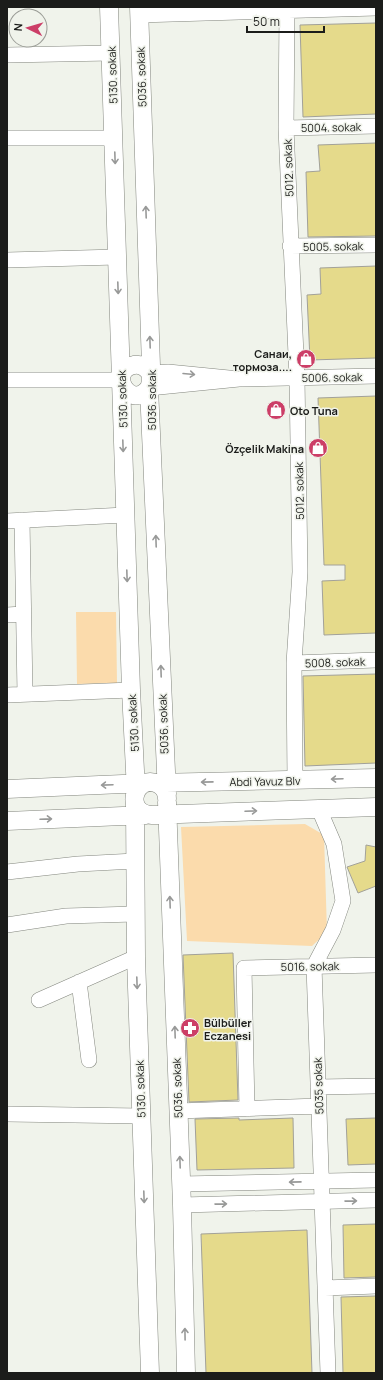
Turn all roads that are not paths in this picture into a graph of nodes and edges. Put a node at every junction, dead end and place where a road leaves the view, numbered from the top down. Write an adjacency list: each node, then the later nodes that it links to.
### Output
1 (109, 7): 5 (main road, 5130. sokak)
2 (376, 8): 3 (street)
3 (285, 9): 4 (street); 8 (street, 5012. sokak)
4 (139, 11): 19 (main road, 5036. sokak, one-way to 4)
5 (111, 53): 6 (street); 10 (main road, 5130. sokak)
6 (7, 55)
7 (376, 126): 8 (street, 5004. sokak)
8 (286, 128): 12 (street, 5012. sokak)
9 (7, 138): 10 (street)
10 (114, 138): 13 (main road, 5130. sokak, one-way to 13)
11 (376, 245): 12 (street, 5005. sokak)
12 (290, 246): 16 (street, 5012. sokak)
13 (117, 257): 14 (street); 18 (main road, 5130. sokak, one-way to 18)
14 (7, 260)
15 (376, 376): 16 (street, 5006. sokak)
16 (297, 378): 19 (street, 5006. sokak); 26 (street, 5012. sokak)
17 (7, 380): 18 (street)
18 (121, 380): 19 (main road); 19 (main road); 20 (main road, 5130. sokak, one-way to 20)
19 (150, 380): 33 (main road, 5036. sokak, one-way to 19)
20 (126, 515): 21 (street); 27 (main road, 5130. sokak, one-way to 27)
21 (22, 520): 22 (street); 23 (street)
22 (7, 521)
23 (24, 614): 24 (street); 28 (street)
24 (7, 615)
25 (376, 660): 26 (street, 5008. sokak)
26 (294, 663): 31 (street, 5012. sokak)
27 (131, 690): 28 (street); 33 (main road, 5130. sokak)
28 (25, 694): 29 (street)
29 (7, 695)
30 (376, 778): 31 (main road, Abdi Yavuz Blv, one-way to 31)
31 (295, 781): 33 (main road, Abdi Yavuz Blv, one-way to 33)
32 (7, 789): 33 (main road, one-way to 32)
33 (151, 799): 35 (main road, one-way to 35); 36 (main road, one-way to 33); 37 (main road, 5130. sokak); 51 (main road, 5036. sokak, one-way to 33)
34 (376, 807): 35 (main road)
35 (319, 808): 43 (street, 5035 sokak)
36 (7, 821)
37 (135, 861): 38 (street); 39 (main road, 5130. sokak)
38 (7, 872)
39 (136, 914): 40 (street); 41 (main road, 5130. sokak)
40 (7, 925)
41 (136, 957): 44 (street); 53 (main road, 5130. sokak, one-way to 53)
42 (376, 965): 43 (street, 5016. sokak)
43 (314, 966): 48 (street, 5035 sokak); 50 (street, 5016. sokak)
44 (79, 982): 45 (street); 46 (street)
45 (39, 1000)
46 (89, 1060)
47 (376, 1086): 48 (street)
48 (318, 1087): 49 (street, 5035 sokak)
49 (319, 1106): 50 (street); 55 (street, 5035 sokak)
50 (247, 1109): 51 (street)
51 (178, 1111): 56 (main road, 5036. sokak, one-way to 51)
52 (7, 1114): 53 (street)
53 (141, 1116): 62 (main road, 5130. sokak, one-way to 62)
54 (376, 1180): 55 (street)
55 (322, 1181): 56 (street, one-way to 56); 58 (street, 5035 sokak)
56 (181, 1184): 59 (main road, 5036. sokak)
57 (376, 1200): 58 (street, one-way to 57)
58 (322, 1201): 59 (street, one-way to 58); 61 (street, 5035 sokak)
59 (182, 1205): 63 (main road, 5036. sokak, one-way to 59)
60 (376, 1286): 61 (street)
61 (325, 1288): 64 (street, 5035 sokak)
62 (150, 1373)
63 (186, 1373)
64 (328, 1373)

